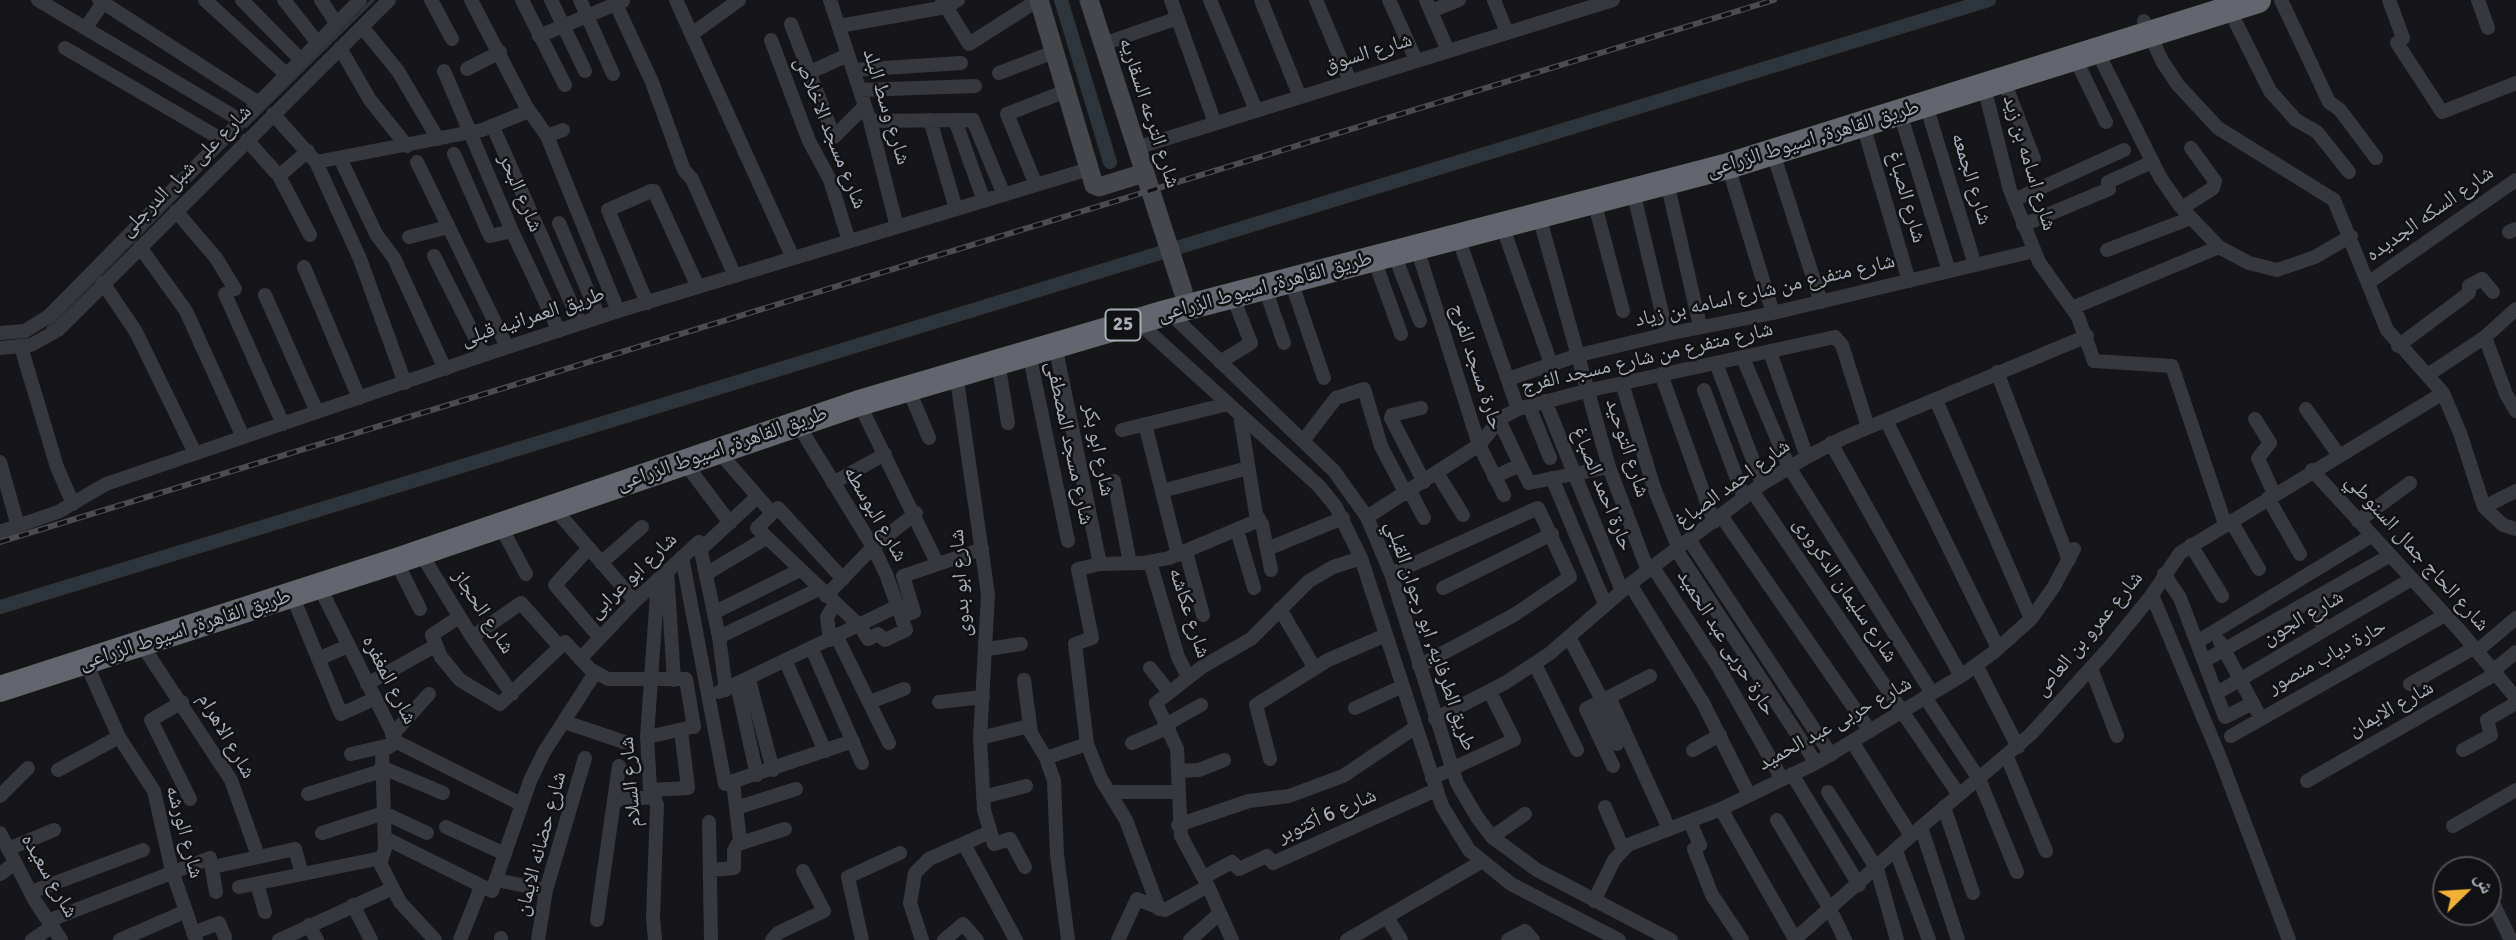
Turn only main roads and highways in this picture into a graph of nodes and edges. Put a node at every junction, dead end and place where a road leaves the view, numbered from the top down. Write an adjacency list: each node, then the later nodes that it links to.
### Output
1 (2258, 0): 2 (highway, طريق القاهرة, اسيوط الزراعى / 25)
2 (2220, 5): 3 (highway, طريق القاهرة, اسيوط الزراعى / 25)
3 (2146, 28): 4 (highway, طريق القاهرة, اسيوط الزراعى / 25); 4 (highway, طريق القاهرة, اسيوط الزراعى / 25)
4 (1522, 216): 5 (highway, طريق القاهرة, اسيوط الزراعى / 25); 5 (highway, طريق القاهرة, اسيوط الزراعى / 25)
5 (1176, 290): 6 (highway, طريق القاهرة, اسيوط الزراعى / 25); 6 (highway, طريق القاهرة, اسيوط الزراعى / 25)
6 (563, 498): 7 (highway, طريق القاهرة, اسيوط الزراعى / 25); 7 (highway, طريق القاهرة, اسيوط الزراعى / 25)
7 (96, 654): 8 (highway, طريق القاهرة, اسيوط الزراعى / 25); 9 (highway, طريق القاهرة, اسيوط الزراعى / 25)
8 (0, 671)
9 (0, 690)

